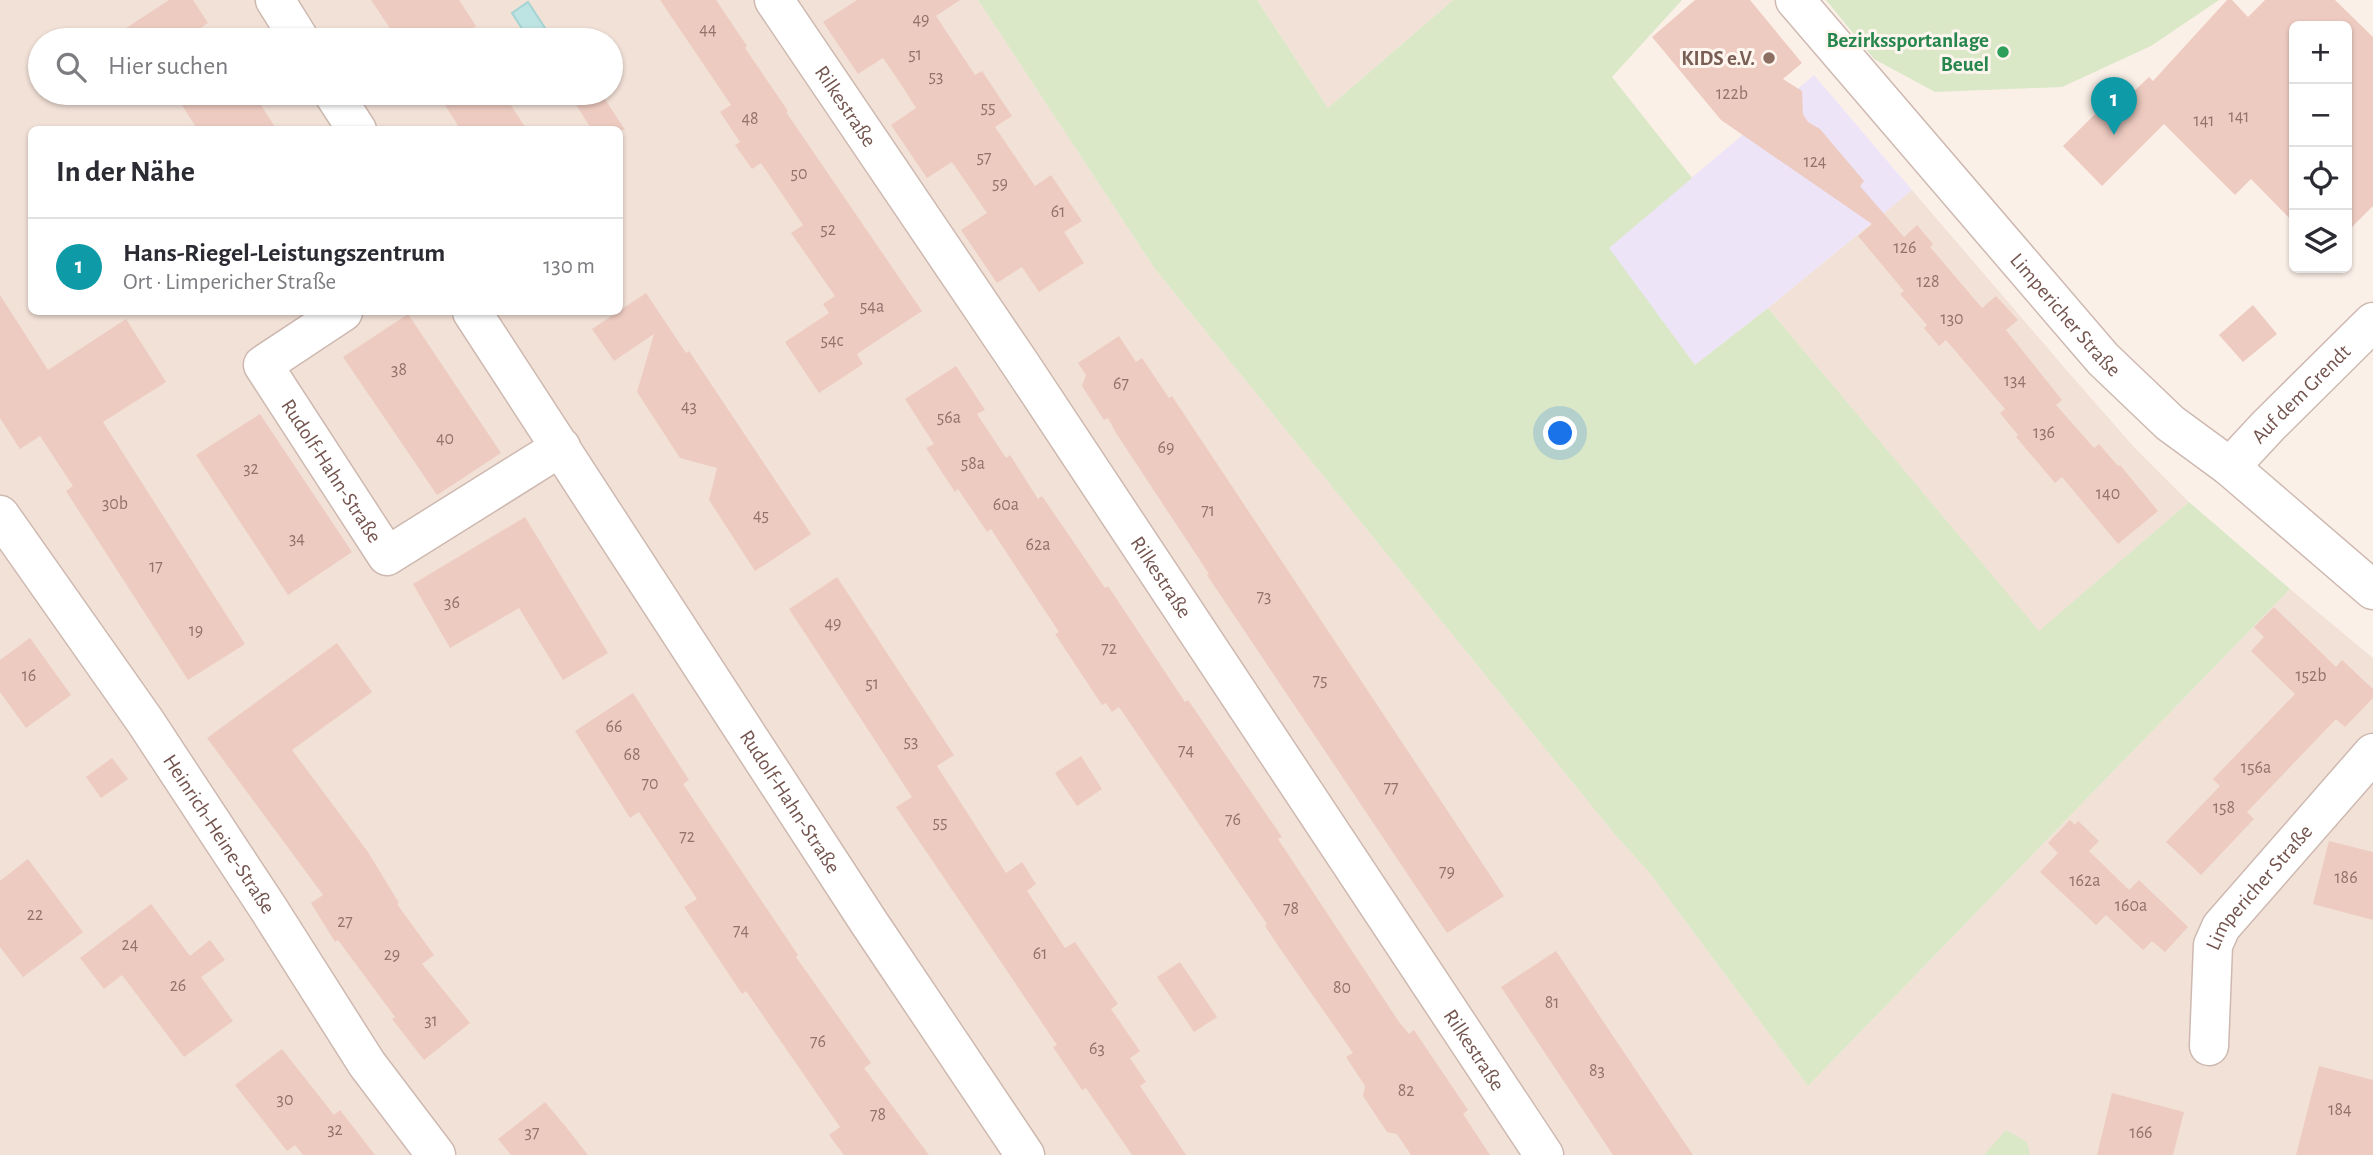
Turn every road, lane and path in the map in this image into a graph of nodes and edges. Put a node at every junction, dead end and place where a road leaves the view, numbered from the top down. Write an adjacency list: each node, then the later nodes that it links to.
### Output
1 (275, 0): 4 (street)
2 (774, 0): 18 (street, Rilkestraße)
3 (1795, 0): 11 (street, Limpericher Straße)
4 (292, 28)
5 (341, 105): 6 (street)
6 (354, 126)
7 (338, 315): 10 (street, Rudolf-Hahn-Straße)
8 (474, 315): 10 (street, Rudolf-Hahn-Straße)
9 (2373, 322): 11 (street, Auf dem Grendt)
10 (561, 447): 17 (street, Rudolf-Hahn-Straße)
11 (2230, 467): 13 (street, Limpericher Straße)
12 (0, 515): 16 (street, Heinrich-Heine-Straße)
13 (2373, 590)
14 (2373, 753): 15 (street, Limpericher Straße)
15 (2209, 1046)
16 (436, 1155)
17 (1024, 1155)
18 (1544, 1155)

